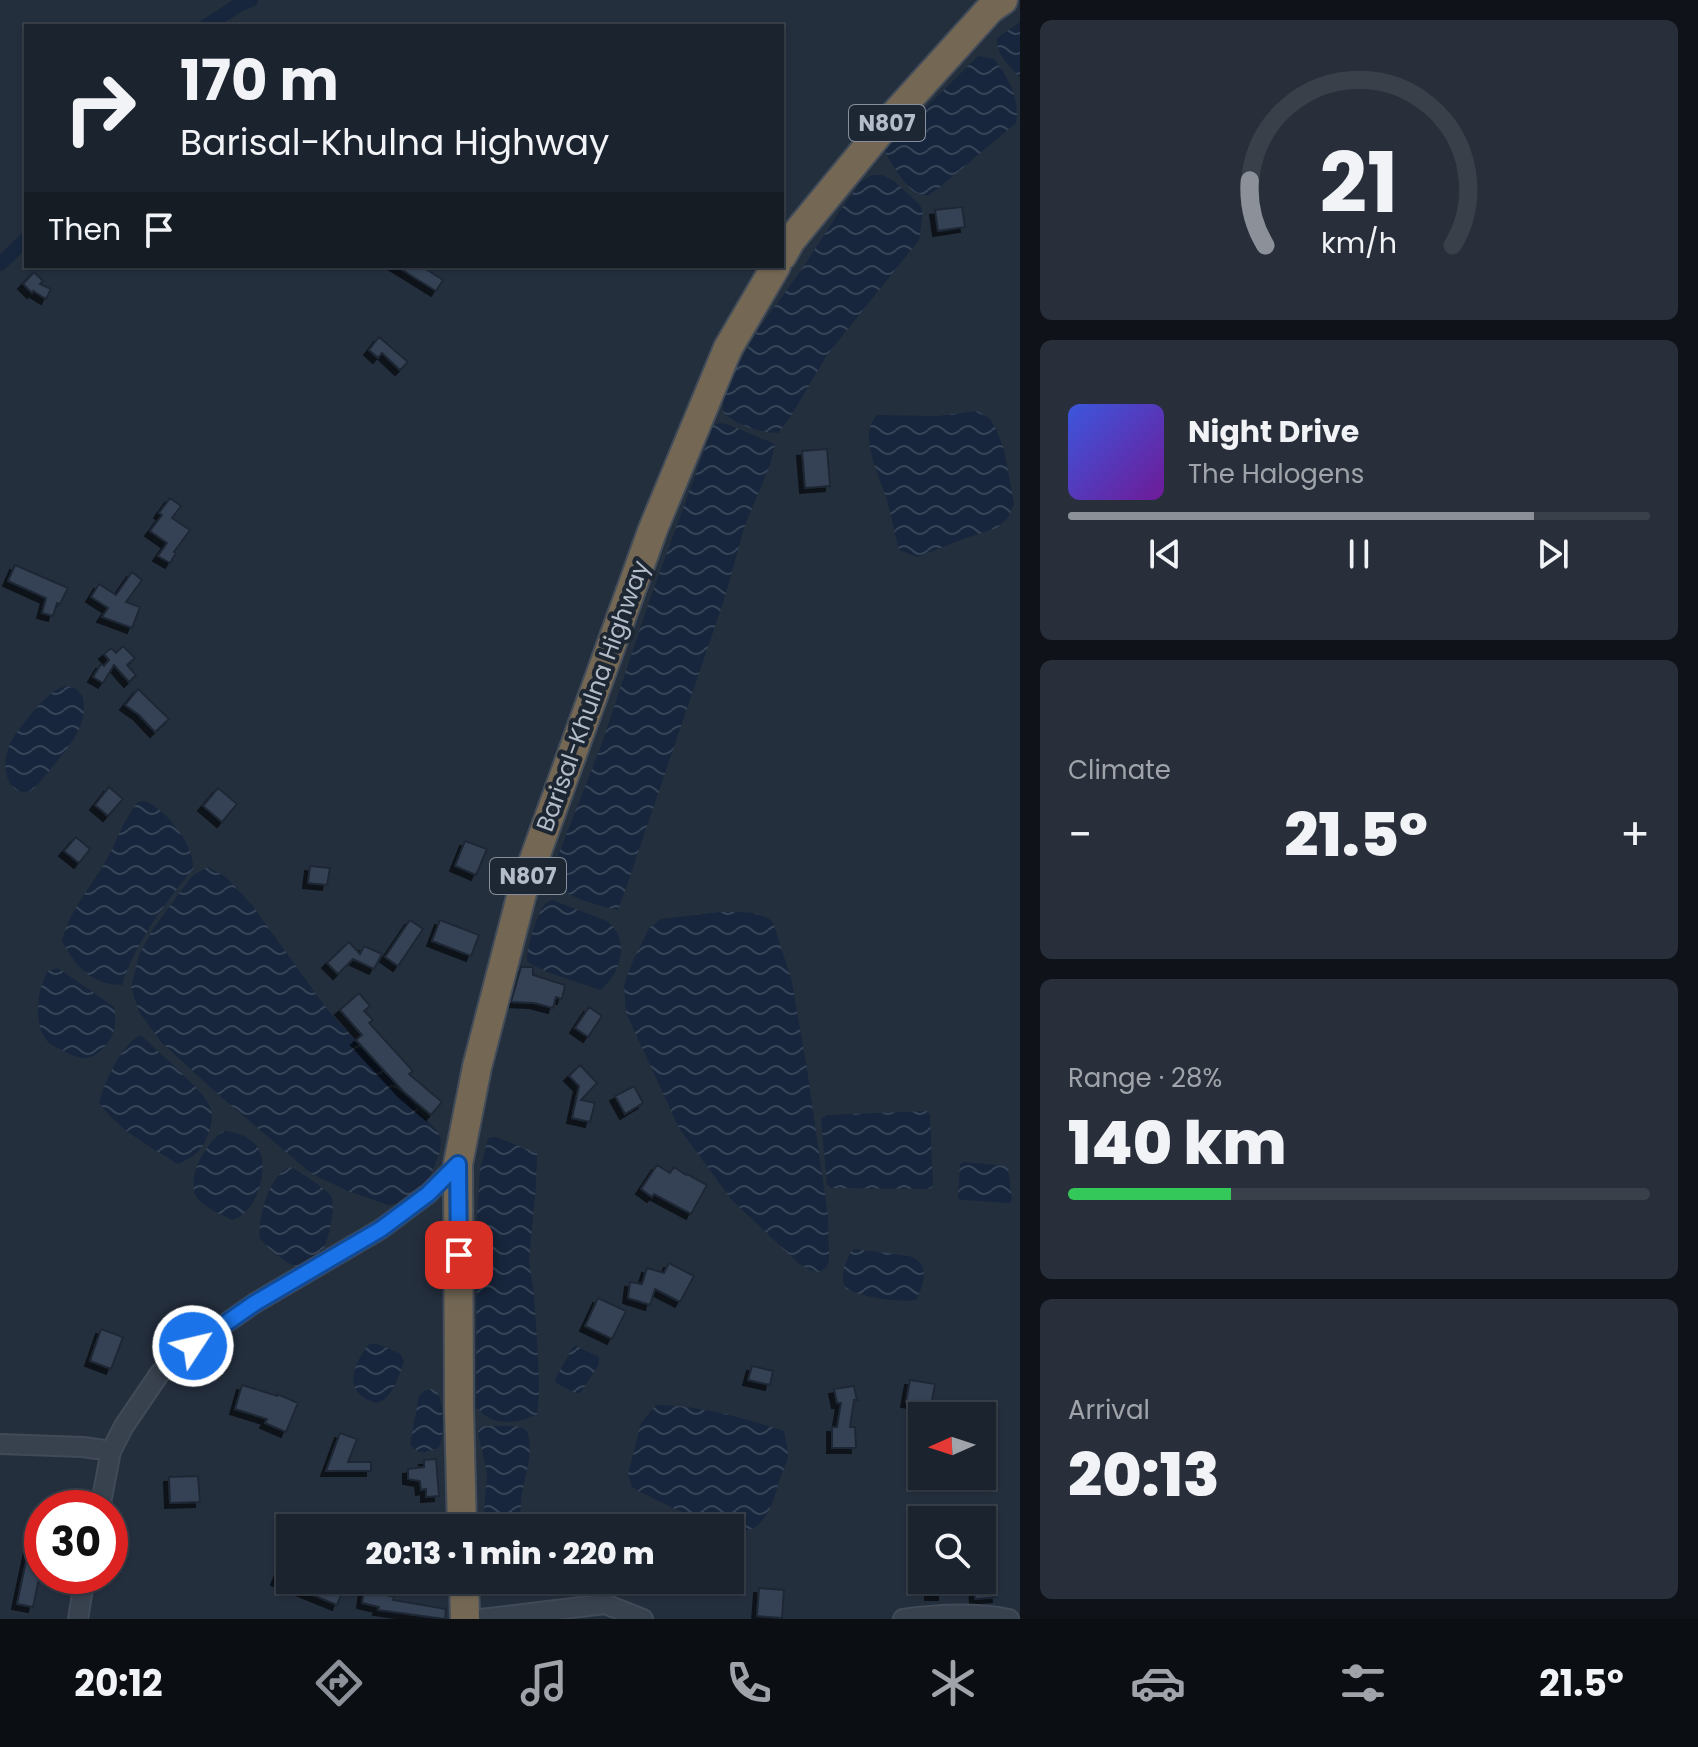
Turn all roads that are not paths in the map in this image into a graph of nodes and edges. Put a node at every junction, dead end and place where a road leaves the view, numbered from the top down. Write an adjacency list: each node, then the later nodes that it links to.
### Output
1 (1003, 0): 2 (highway, N807)
2 (784, 252)
3 (775, 268): 4 (highway, Barisal-Khulna Highway / N807)
4 (458, 1164): 6 (street); 8 (highway, Barisal-Khulna Highway / N807)
5 (0, 1444): 6 (street)
6 (111, 1451): 7 (street)
7 (103, 1490)
8 (462, 1514)
9 (82, 1594): 11 (street)
10 (464, 1594): 12 (highway)
11 (78, 1619)
12 (465, 1619)
13 (481, 1619): 14 (street)
14 (643, 1619)
15 (903, 1619): 16 (street)
16 (1009, 1619)

